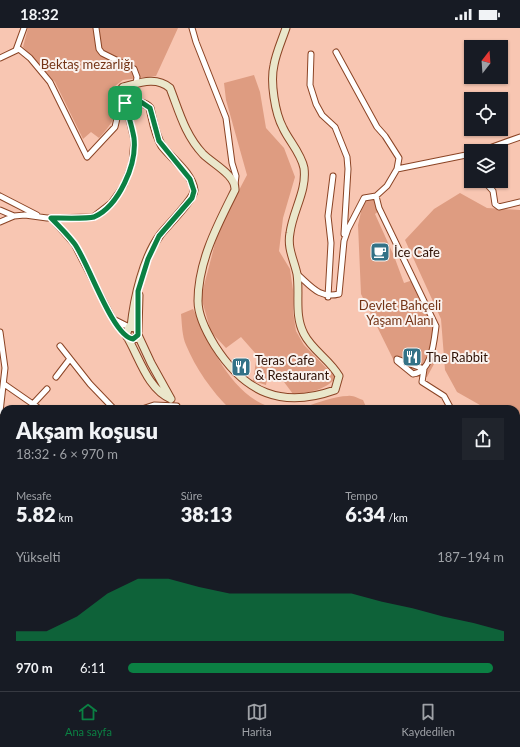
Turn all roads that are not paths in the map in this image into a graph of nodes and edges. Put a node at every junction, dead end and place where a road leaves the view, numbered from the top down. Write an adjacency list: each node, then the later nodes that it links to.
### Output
1 (24, 28): 5 (street)
2 (96, 28): 9 (street)
3 (192, 28): 16 (street)
4 (286, 28): 27 (street)
5 (16, 50): 8 (street); 10 (street)
6 (336, 52): 14 (street)
7 (311, 54): 26 (street)
8 (0, 58)
9 (136, 84): 10 (street); 16 (street)
10 (123, 102): 24 (street); 28 (street)
11 (520, 136): 12 (street)
12 (499, 144)
13 (464, 156): 14 (street)
14 (397, 169): 19 (street)
15 (333, 176): 29 (street)
16 (235, 185): 27 (street)
17 (490, 188): 20 (street)
18 (0, 196): 23 (street)
19 (376, 196): 26 (street); 37 (street)
20 (520, 202)
21 (0, 210): 22 (street)
22 (14, 216): 23 (street); 25 (street)
23 (41, 217): 24 (street)
24 (51, 218): 30 (street)
25 (0, 222)
26 (344, 241): 29 (street)
27 (297, 274): 29 (street)
28 (138, 291): 31 (street); 33 (street)
29 (328, 297)
30 (113, 319): 31 (street); 34 (street)
31 (130, 327): 33 (street); 34 (street)
32 (0, 332): 39 (street)
33 (138, 333): 34 (street); 41 (street)
34 (127, 336): 41 (street)
35 (60, 346): 36 (street)
36 (69, 360): 38 (street); 44 (street)
37 (424, 369): 37 (street); 46 (street)
38 (56, 377)
39 (4, 384): 42 (street); 43 (street)
40 (47, 389): 43 (street)
41 (171, 399): 45 (street)
42 (1, 405)
43 (32, 405)
44 (110, 405)
45 (176, 405)
46 (449, 405)

